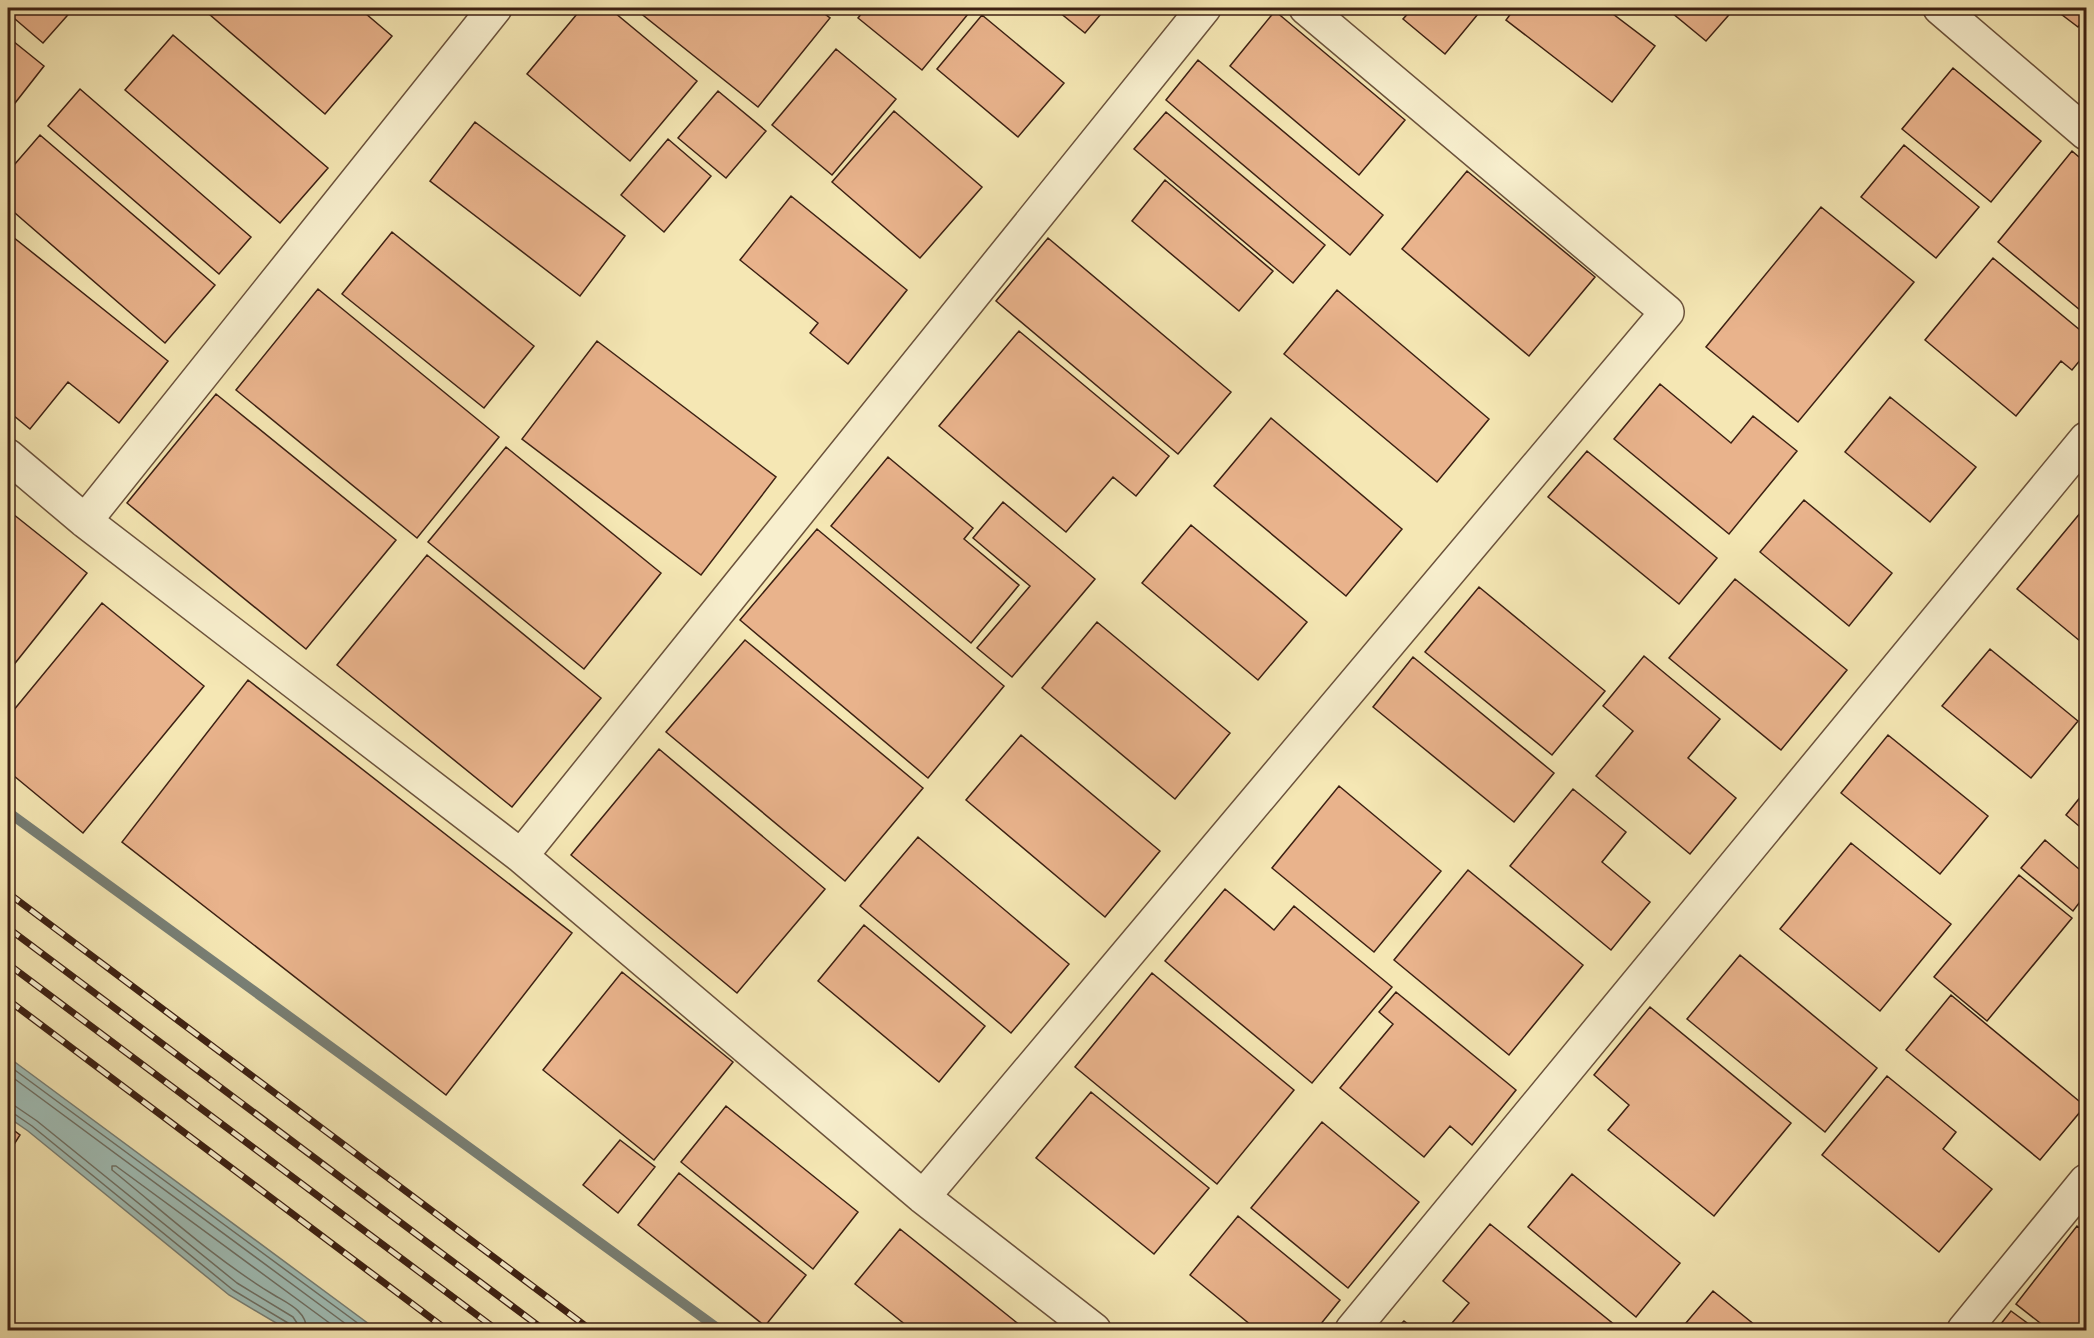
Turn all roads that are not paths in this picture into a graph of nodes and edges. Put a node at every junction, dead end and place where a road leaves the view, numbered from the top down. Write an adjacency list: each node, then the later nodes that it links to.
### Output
1 (495, 8): 8 (street)
2 (1204, 8): 9 (street)
3 (1306, 8): 11 (street)
4 (1940, 8): 5 (street)
5 (2084, 125)
6 (2086, 439): 13 (street)
7 (8, 456): 8 (street)
8 (85, 521): 9 (street)
9 (521, 856): 11 (street)
10 (2086, 1181): 14 (street)
11 (923, 1197): 12 (street)
12 (1094, 1330)
13 (1352, 1330)
14 (1964, 1330)

